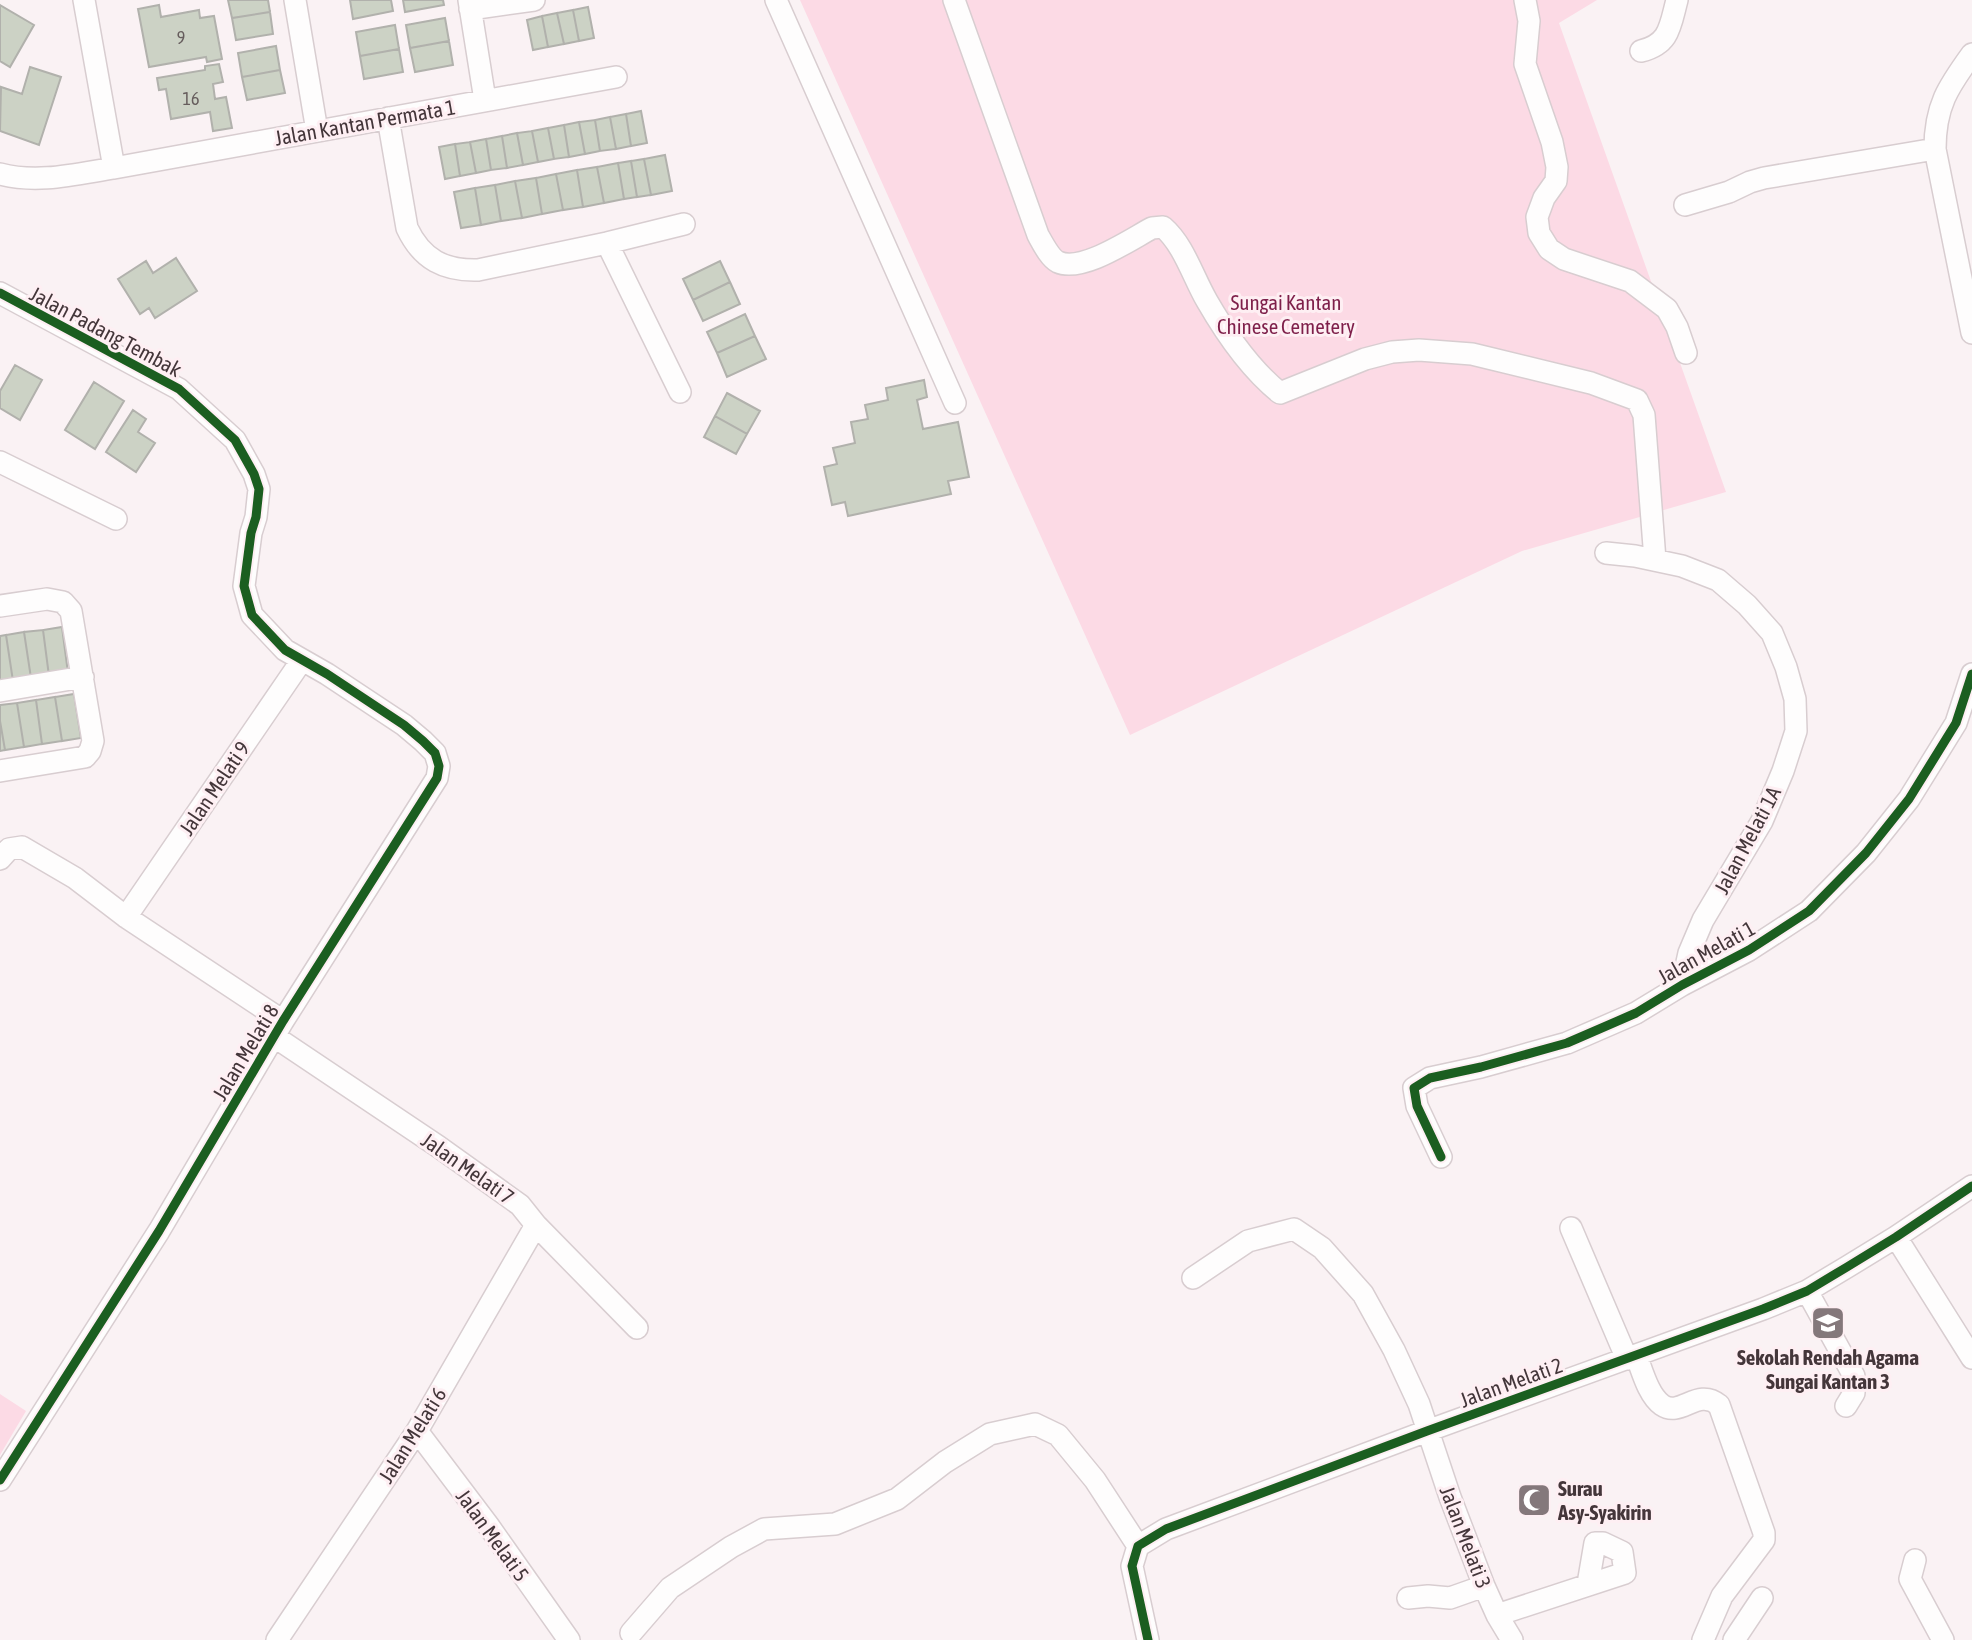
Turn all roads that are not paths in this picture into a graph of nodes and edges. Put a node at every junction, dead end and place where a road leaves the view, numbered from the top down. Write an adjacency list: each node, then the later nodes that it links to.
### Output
1 (84, 0): 16 (street)
2 (295, 0): 14 (street)
3 (534, 0): 8 (street)
4 (776, 0): 25 (street)
5 (954, 0): 29 (street)
6 (1525, 0): 23 (street)
7 (1677, 0): 9 (street)
8 (470, 5): 12 (street)
9 (1641, 51)
10 (1972, 54): 15 (street)
11 (616, 77): 12 (street, Jalan Kantan Permata 1)
12 (485, 100): 13 (street, Jalan Kantan Permata 1)
13 (388, 118): 14 (street, Jalan Kantan Permata 1); 20 (street)
14 (317, 131): 16 (street, Jalan Kantan Permata 1)
15 (1935, 149): 18 (street); 22 (street)
16 (114, 168): 17 (street, Jalan Kantan Permata 1)
17 (0, 174)
18 (1685, 205)
19 (684, 224): 20 (street)
20 (607, 243): 24 (street)
21 (0, 293): 31 (street, Jalan Padang Tembak)
22 (1972, 333)
23 (1686, 353)
24 (680, 392)
25 (956, 403)
26 (0, 461): 27 (street)
27 (116, 519)
28 (1606, 553): 29 (street, Jalan Melati 1A)
29 (1655, 560): 39 (street, Jalan Melati 1A)
30 (0, 606): 34 (street)
31 (302, 660): 32 (street, Jalan Padang Tembak); 38 (street, Jalan Melati 9)
32 (327, 674): 40 (street, Jalan Melati 8)
33 (1972, 674): 39 (street, Jalan Melati 1)
34 (83, 677): 35 (street); 36 (street)
35 (0, 691)
36 (0, 771)
37 (0, 859): 38 (street)
38 (126, 917): 40 (street)
39 (1682, 985): 41 (street, Jalan Melati 1)
40 (279, 1029): 43 (street, Jalan Melati 7); 54 (street, Jalan Melati 8)
41 (1441, 1157)
42 (1972, 1186): 45 (street, Jalan Melati 2)
43 (536, 1225): 48 (street, Jalan Melati 7); 52 (street, Jalan Melati 6)
44 (1571, 1228): 49 (street)
45 (1896, 1237): 47 (street, Jalan Melati 2); 50 (street)
46 (1193, 1278): 53 (street, Jalan Melati 3)
47 (1807, 1291): 49 (street, Jalan Melati 2); 51 (street)
48 (637, 1328)
49 (1631, 1357): 53 (street, Jalan Melati 2); 67 (street)
50 (1972, 1359)
51 (1846, 1406)
52 (416, 1431): 63 (street, Jalan Melati 6); 64 (street, Jalan Melati 5)
53 (1427, 1431): 55 (street, Jalan Melati 2); 58 (street, Jalan Melati 3)
54 (0, 1480)
55 (1138, 1546): 62 (street); 65 (street)
56 (1915, 1560): 69 (street)
57 (1588, 1584): 61 (street)
58 (1484, 1586): 59 (street); 61 (street, Jalan Melati 3)
59 (1408, 1598)
60 (1762, 1598): 68 (street)
61 (1497, 1615): 66 (street, Jalan Melati 3)
62 (631, 1633)
63 (277, 1640)
64 (569, 1640)
65 (1148, 1640)
66 (1512, 1640)
67 (1703, 1640)
68 (1734, 1640)
69 (1943, 1640)

